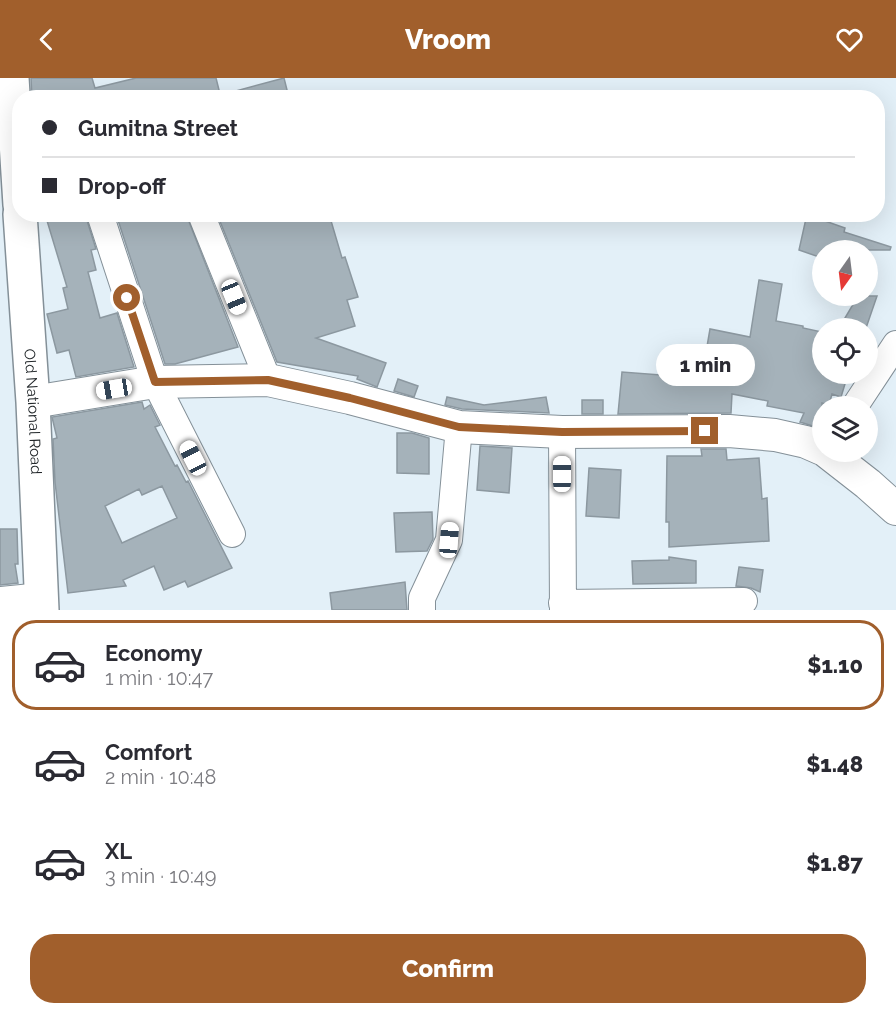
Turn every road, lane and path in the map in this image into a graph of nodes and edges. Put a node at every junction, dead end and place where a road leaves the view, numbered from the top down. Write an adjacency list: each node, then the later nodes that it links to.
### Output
1 (21, 222): 8 (main road, Old National Road)
2 (103, 222): 6 (street)
3 (204, 222): 5 (street)
4 (896, 344): 7 (street)
5 (268, 380): 6 (street); 9 (street)
6 (155, 382): 8 (street); 14 (street)
7 (862, 396)
8 (33, 402): 17 (main road, Old National Road)
9 (459, 427): 10 (street); 19 (street)
10 (562, 432): 11 (street); 18 (street)
11 (812, 445)
12 (840, 462): 13 (street)
13 (896, 509)
14 (232, 534)
15 (0, 600): 17 (street)
16 (744, 601): 18 (street)
17 (42, 603)
18 (562, 606)
19 (422, 610)

